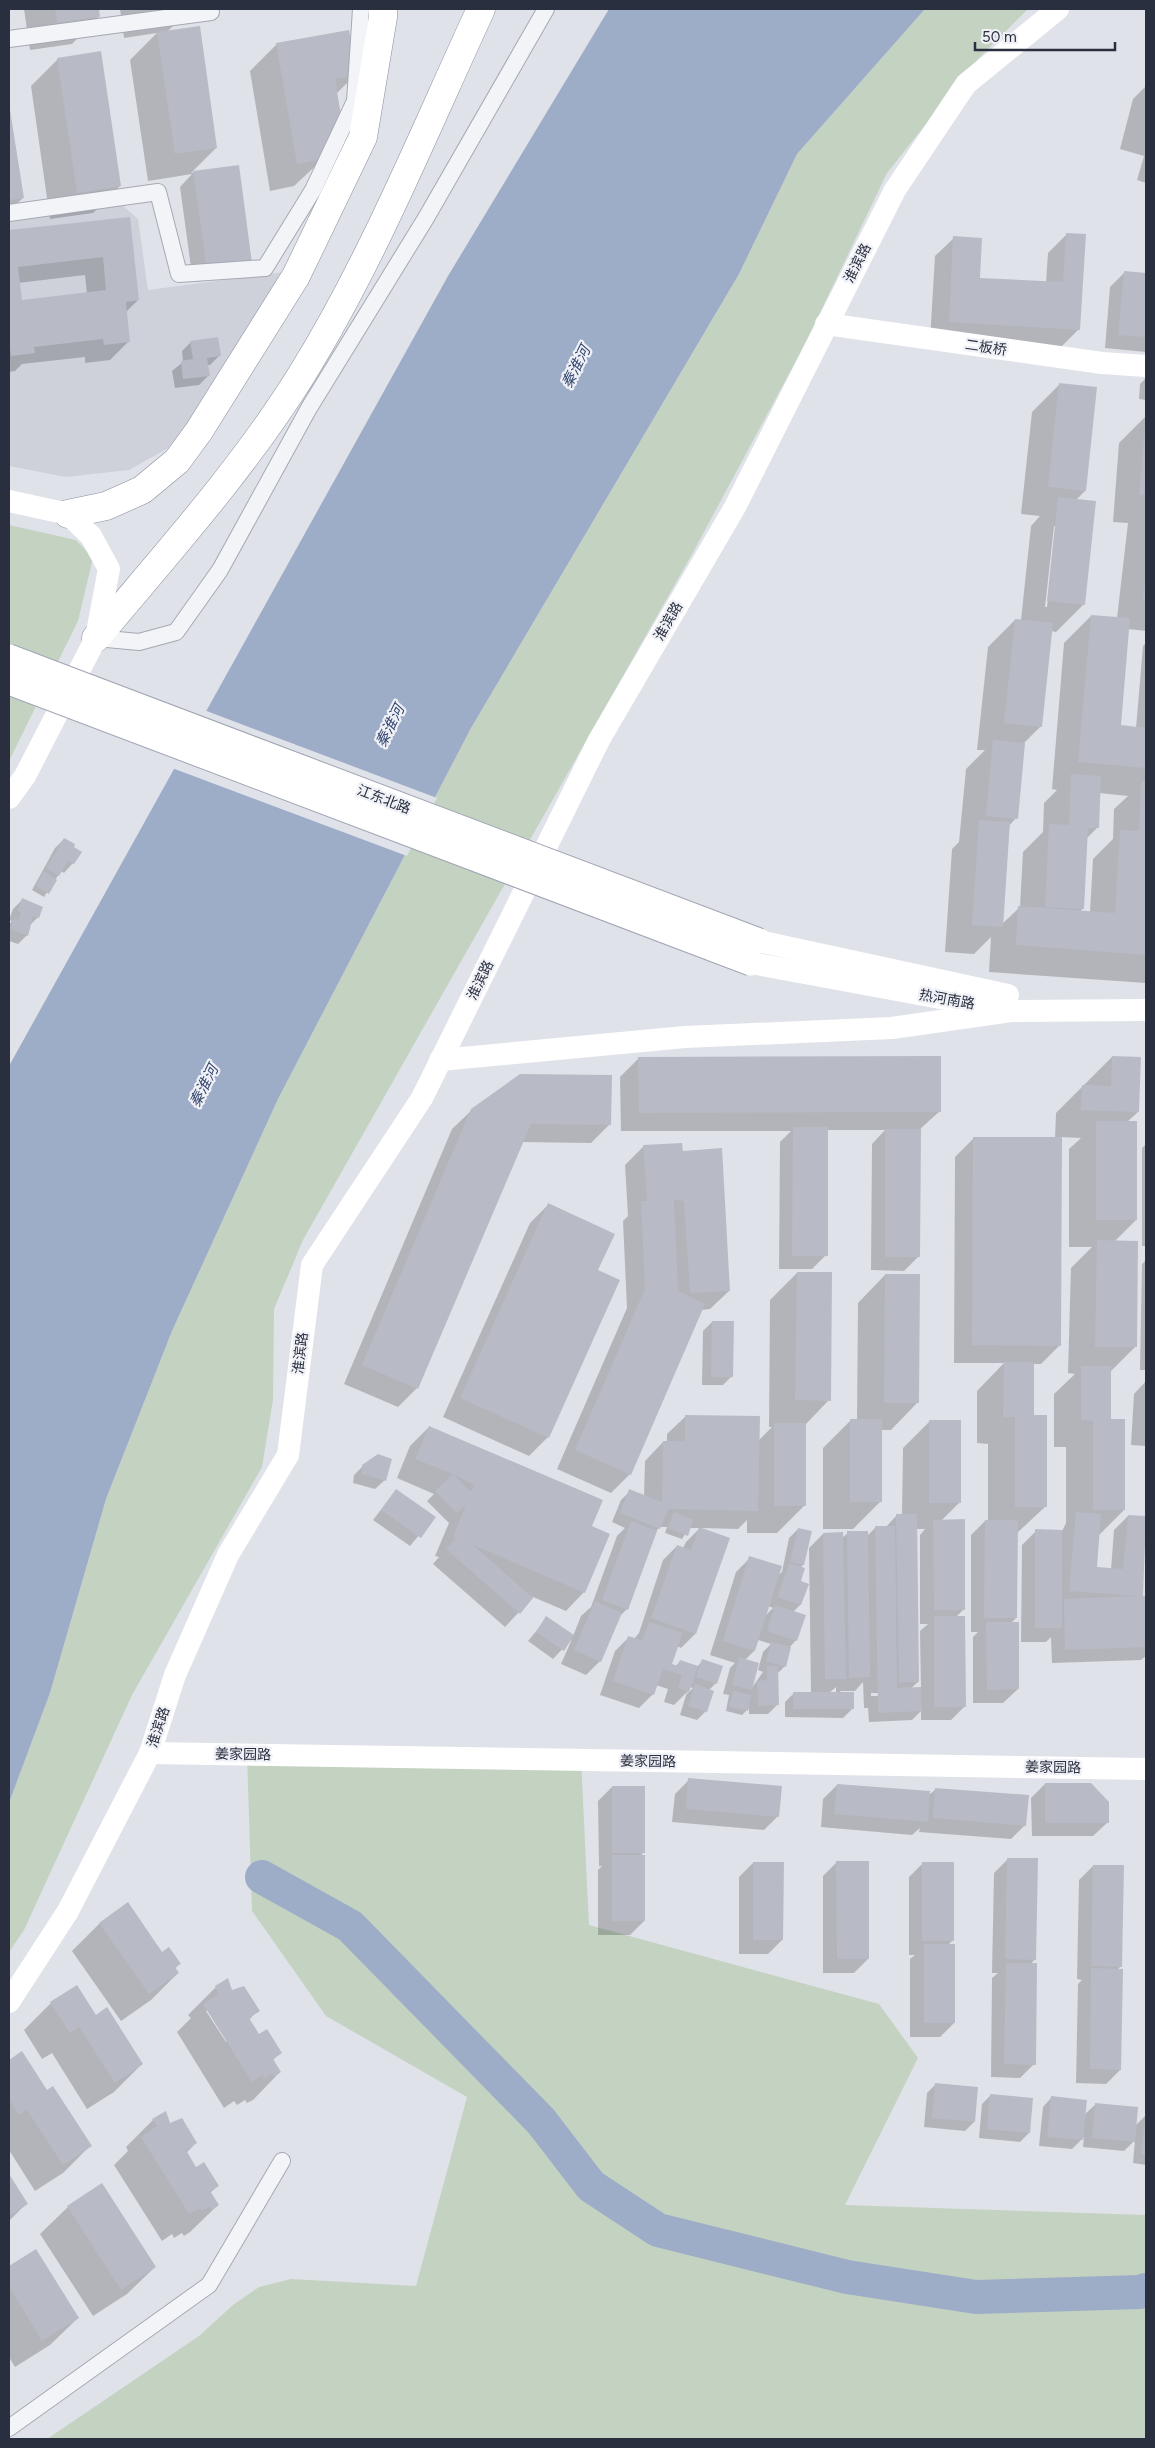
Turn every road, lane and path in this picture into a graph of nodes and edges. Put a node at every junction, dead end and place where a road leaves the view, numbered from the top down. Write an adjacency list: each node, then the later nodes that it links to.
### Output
1 (361, 9): 8 (street)
2 (382, 9): 12 (highway)
3 (481, 9): 13 (highway)
4 (546, 9): 13 (street)
5 (1058, 9): 9 (street, 淮滨路)
6 (211, 12): 7 (street)
7 (9, 39)
8 (9, 213)
9 (826, 324): 10 (street, 二板桥); 21 (street, 淮滨路)
10 (1146, 366)
11 (9, 501): 12 (street)
12 (68, 514): 13 (street)
13 (96, 638): 16 (street)
14 (9, 657): 17 (main road, 江东北路, bridge)
15 (9, 682): 17 (main road, 江东北路, bridge)
16 (9, 798)
17 (755, 952): 18 (street, 热河南路); 20 (street, 热河南路)
18 (1146, 994)
19 (1146, 1010): 20 (street, 热河南路)
20 (1011, 1011): 21 (street)
21 (440, 1060): 22 (street, 淮滨路)
22 (150, 1752): 23 (street, 姜家园路); 24 (street, 淮滨路)
23 (1146, 1769)
24 (9, 2002)
25 (282, 2161): 26 (street)
26 (9, 2428)

